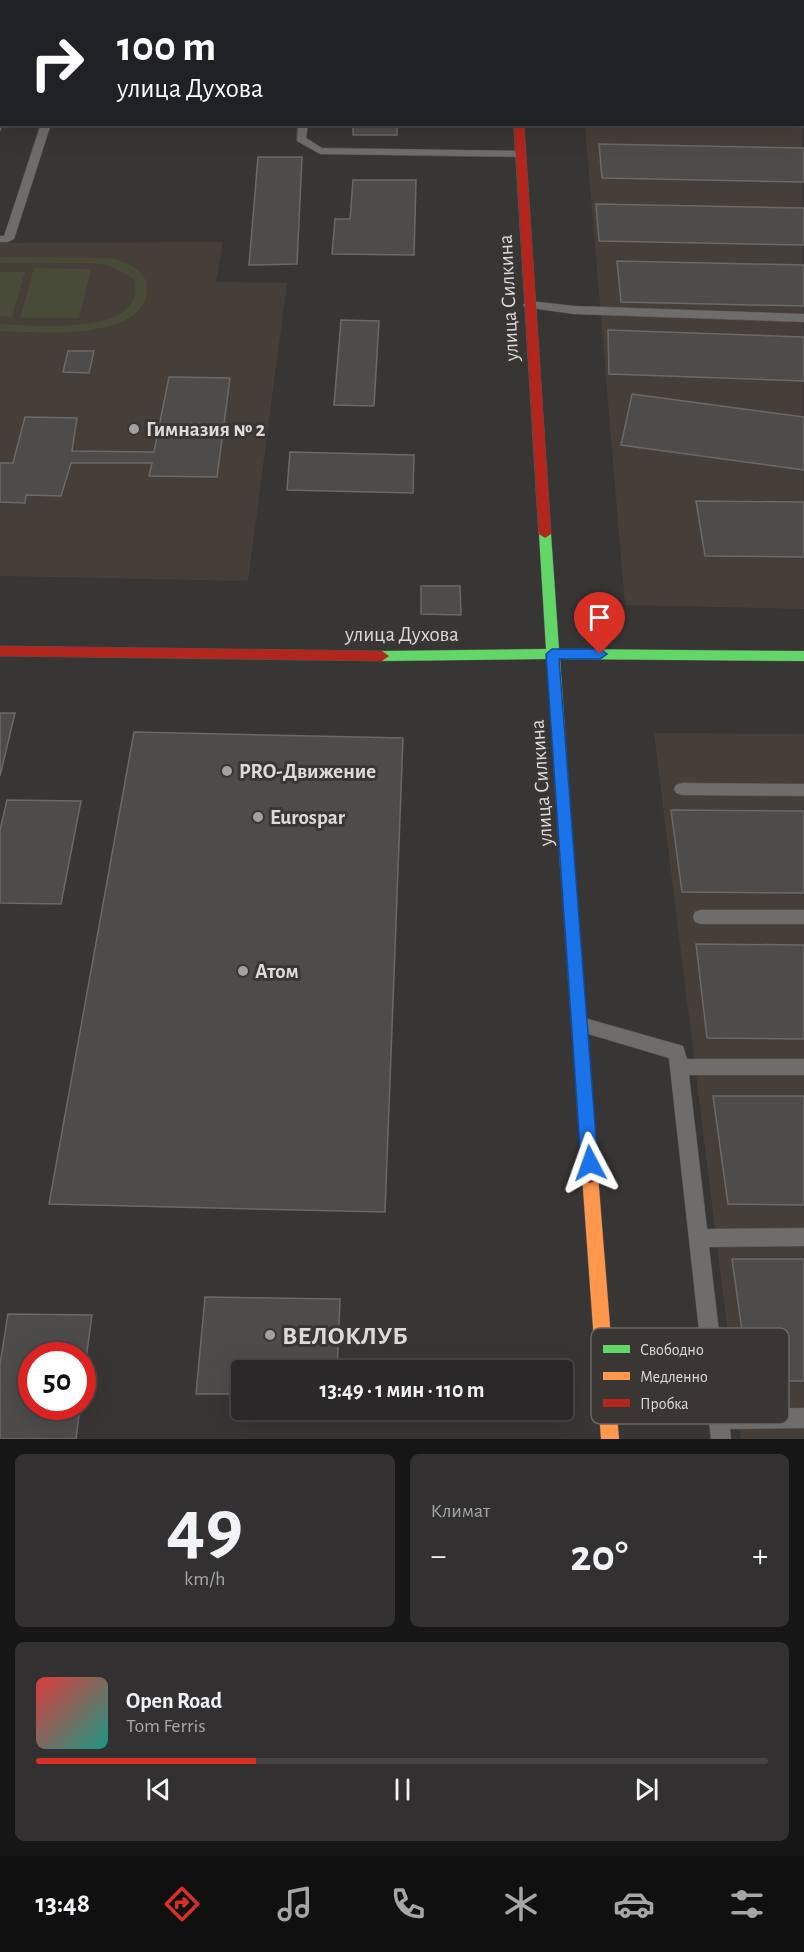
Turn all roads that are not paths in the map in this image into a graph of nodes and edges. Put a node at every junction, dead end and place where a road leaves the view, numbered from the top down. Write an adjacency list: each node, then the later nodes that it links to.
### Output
1 (45, 126): 5 (lane)
2 (303, 126): 4 (lane)
3 (519, 126): 4 (main road, улица Силкина)
4 (521, 154): 6 (main road, улица Силкина)
5 (0, 239)
6 (529, 305): 7 (lane); 9 (main road, улица Силкина)
7 (804, 318)
8 (0, 651): 9 (main road, улица Духова)
9 (552, 654): 10 (main road, улица Духова); 15 (main road, улица Силкина)
10 (804, 656)
11 (682, 789): 12 (lane)
12 (804, 790)
13 (701, 917): 14 (lane)
14 (804, 917)
15 (579, 1025): 16 (lane); 20 (main road, улица Силкина)
16 (678, 1067): 17 (lane); 19 (lane)
17 (804, 1067)
18 (804, 1237): 19 (lane)
19 (698, 1238): 21 (lane)
20 (602, 1328)
21 (708, 1328)
22 (804, 1418): 23 (lane)
23 (789, 1420)
24 (609, 1424): 27 (main road, улица Силкина)
25 (758, 1424): 26 (lane)
26 (720, 1429)
27 (610, 1439)

